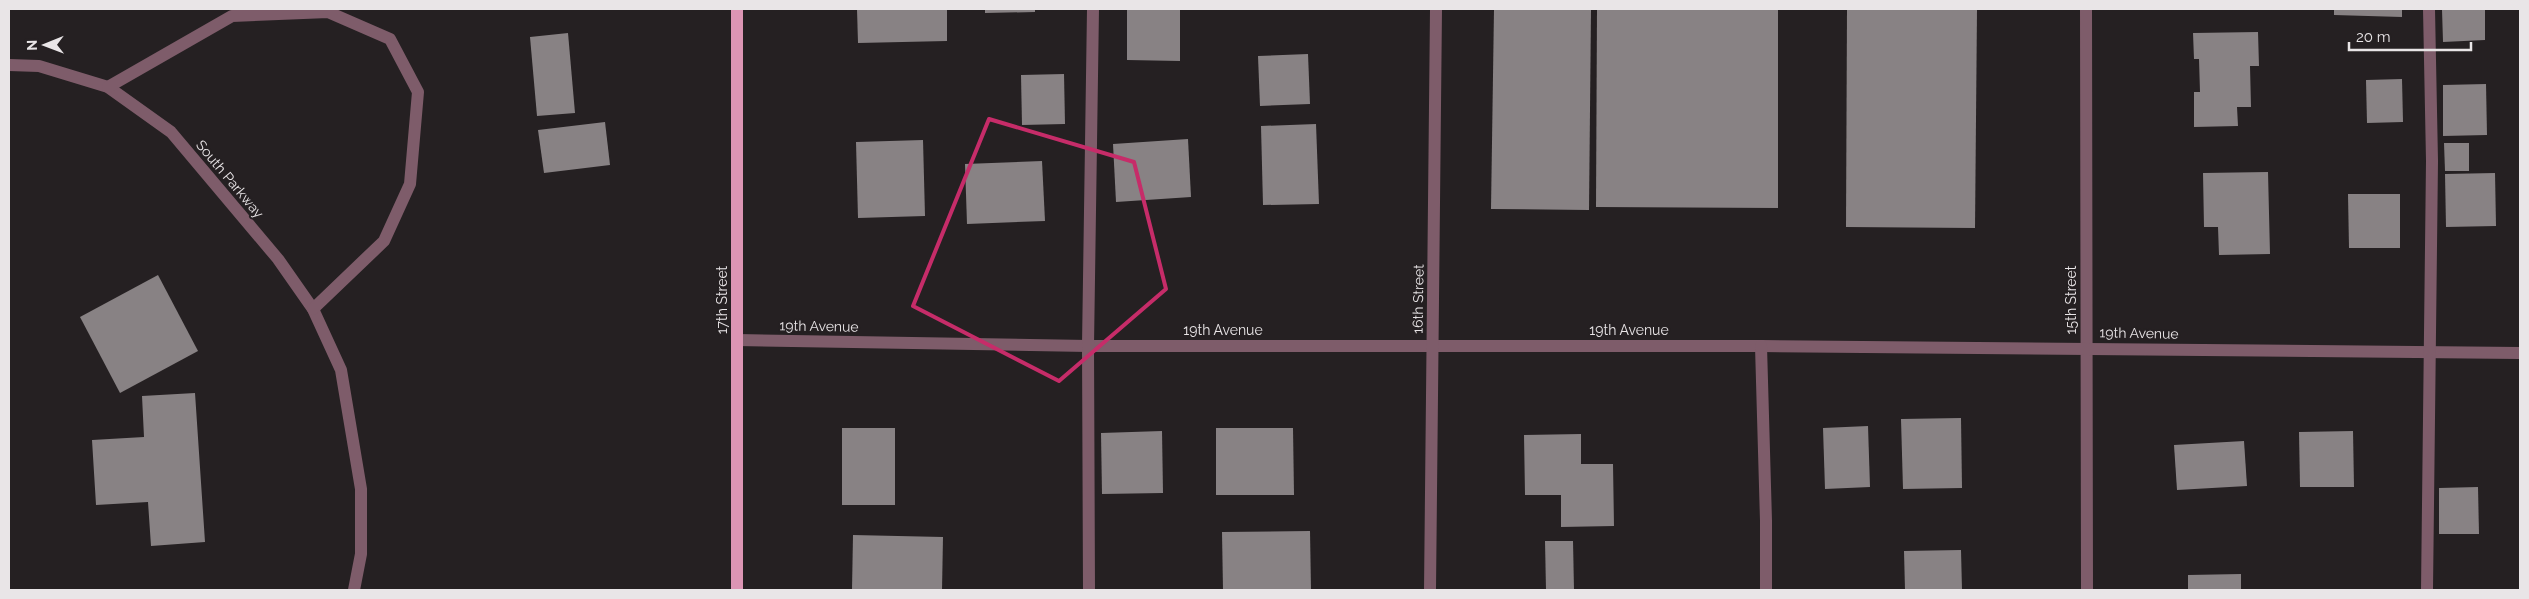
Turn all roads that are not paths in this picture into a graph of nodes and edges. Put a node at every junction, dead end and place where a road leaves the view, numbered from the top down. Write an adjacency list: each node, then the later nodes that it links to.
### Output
1 (737, 9): 9 (main road, 17th Street)
2 (1093, 9): 11 (street)
3 (1436, 9): 10 (street, 16th Street)
4 (2086, 9): 13 (street, 15th Street)
5 (2430, 9): 14 (street)
6 (9, 65): 7 (street, South Parkway)
7 (108, 87): 8 (street, South Parkway); 8 (street)
8 (312, 309): 16 (street, South Parkway)
9 (737, 340): 11 (street, 19th Avenue); 17 (main road, 17th Street)
10 (1432, 345): 11 (street, 19th Avenue); 12 (street, 19th Avenue); 19 (street, 16th Street)
11 (1088, 346): 18 (street)
12 (1761, 346): 13 (street, 19th Avenue); 20 (street)
13 (2086, 348): 14 (street, 19th Avenue); 21 (street, 15th Street)
14 (2430, 352): 15 (street, 19th Avenue); 22 (street)
15 (2520, 353)
16 (354, 590)
17 (737, 590)
18 (1089, 590)
19 (1430, 590)
20 (1766, 590)
21 (2086, 590)
22 (2427, 590)

